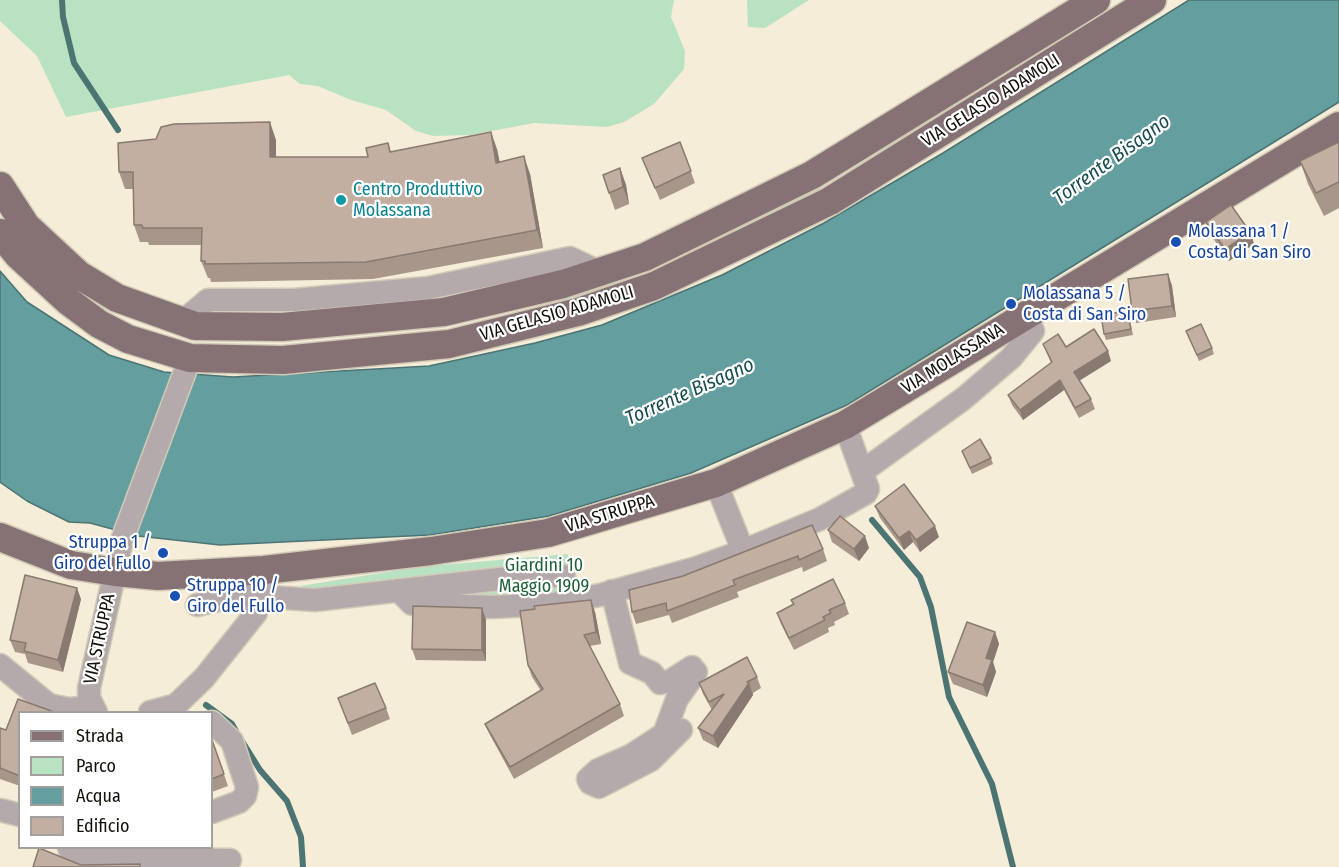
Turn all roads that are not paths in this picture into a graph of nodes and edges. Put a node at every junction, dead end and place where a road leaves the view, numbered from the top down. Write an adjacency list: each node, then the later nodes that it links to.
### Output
1 (1096, 0): 8 (main road, VIA GELASIO ADAMOLI)
2 (1152, 0): 9 (main road, VIA GELASIO ADAMOLI)
3 (1339, 126): 7 (main road, VIA MOLASSANA)
4 (0, 186): 8 (main road, VIA GELASIO ADAMOLI)
5 (0, 233): 9 (main road, VIA GELASIO ADAMOLI)
6 (595, 270): 8 (street)
7 (1026, 314): 10 (main road, VIA MOLASSANA); 11 (street)
8 (182, 322)
9 (188, 362): 16 (street)
10 (845, 425): 11 (street); 12 (main road, VIA STRUPPA)
11 (862, 471): 14 (street)
12 (716, 483): 14 (street); 15 (main road, VIA STRUPPA)
13 (0, 537): 16 (main road, VIA STRUPPA)
14 (743, 551): 20 (street)
15 (364, 559): 19 (main road, VIA STRUPPA); 21 (street)
16 (115, 572): 19 (main road, VIA STRUPPA); 27 (street, VIA STRUPPA)
17 (532, 576): 18 (street, VIA STRUPPA); 21 (street, VIA STRUPPA); 22 (street)
18 (564, 576)
19 (262, 583): 21 (street, VIA STRUPPA); 23 (street, VIA STRUPPA); 26 (street)
20 (609, 592): 22 (street); 24 (street); 30 (street)
21 (397, 595): 22 (street)
22 (553, 604)
23 (197, 605)
24 (618, 662)
25 (0, 665): 27 (street, VIA STRUPPA)
26 (193, 704): 28 (street)
27 (93, 710)
28 (154, 711)
29 (213, 723): 32 (street)
30 (681, 730)
31 (0, 810): 33 (street)
32 (213, 812)
33 (18, 814)
34 (70, 849): 35 (street)
35 (230, 860)

